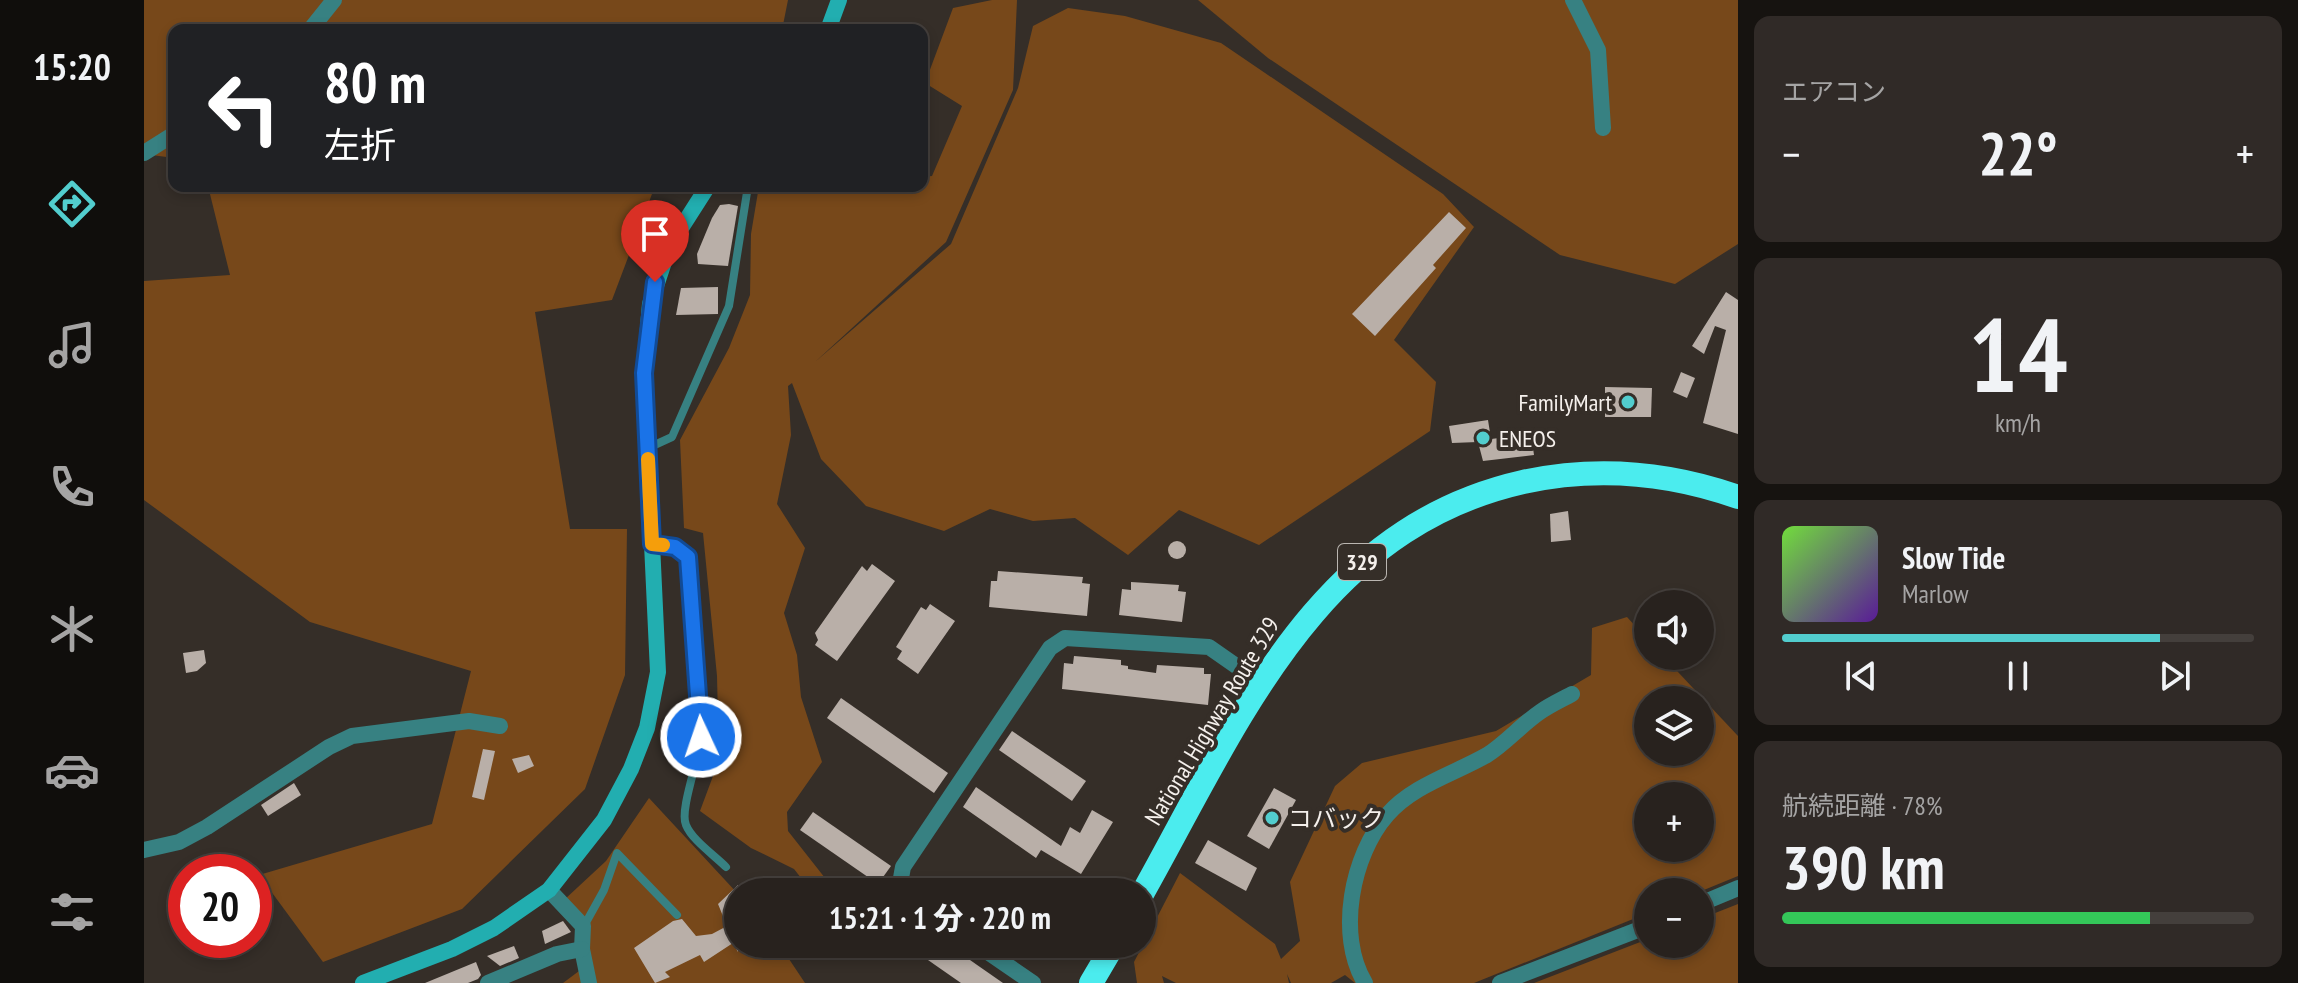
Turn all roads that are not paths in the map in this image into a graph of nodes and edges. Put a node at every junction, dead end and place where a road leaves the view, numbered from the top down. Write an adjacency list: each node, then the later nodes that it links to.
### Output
1 (334, 0): 4 (street)
2 (839, 0): 5 (main road)
3 (1573, 0): 6 (street)
4 (315, 24)
5 (830, 24)
6 (1603, 128)
7 (168, 138): 8 (street)
8 (144, 153)
9 (704, 192): 11 (main road)
10 (747, 192): 11 (lane)
11 (647, 449): 13 (main road)
12 (1738, 497): 14 (highway, National Highway Route 329 / 329)
13 (652, 544): 18 (lane); 22 (main road)
14 (1262, 684): 19 (street); 20 (highway, National Highway Route 329 / 329)
15 (1572, 694): 35 (street)
16 (500, 726): 17 (street)
17 (144, 850)
18 (726, 867)
19 (901, 878)
20 (1151, 878)
21 (1738, 888): 23 (street)
22 (549, 890): 25 (street); 30 (main road)
23 (1714, 898)
24 (677, 915): 25 (lane)
25 (583, 926): 27 (street)
26 (1634, 931): 36 (street)
27 (582, 949): 31 (street); 32 (street)
28 (996, 958): 33 (street)
29 (1106, 958): 34 (highway)
30 (363, 983)
31 (488, 983)
32 (589, 983)
33 (1033, 983)
34 (1091, 983)
35 (1365, 983)
36 (1500, 983)

